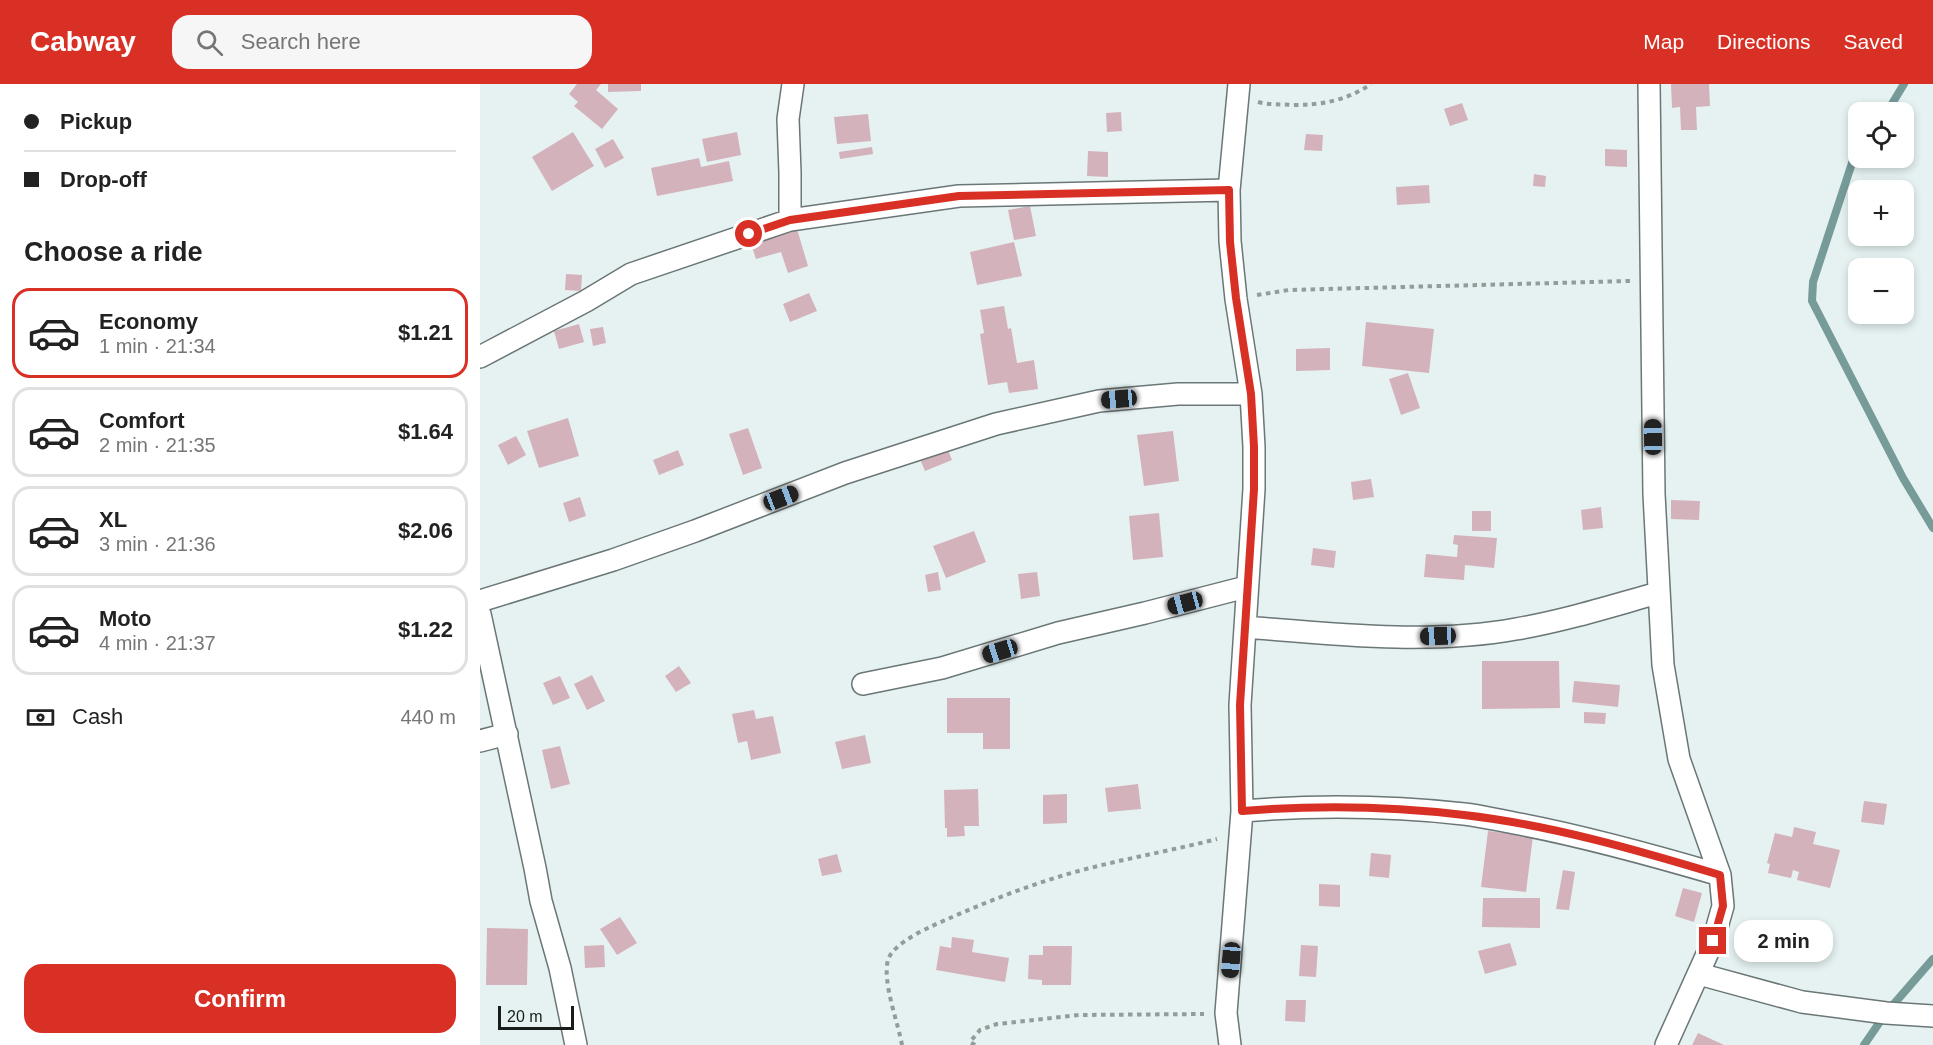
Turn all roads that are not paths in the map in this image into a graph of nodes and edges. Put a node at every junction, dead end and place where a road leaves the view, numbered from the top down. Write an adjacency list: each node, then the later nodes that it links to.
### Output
1 (793, 84): 5 (street)
2 (1649, 84): 9 (street)
3 (1238, 91): 4 (street)
4 (1229, 190): 5 (street); 7 (street)
5 (790, 220): 6 (street)
6 (480, 357)
7 (1251, 394): 8 (street); 10 (street)
8 (1246, 587): 12 (street); 13 (street)
9 (1658, 593): 12 (street); 17 (street)
10 (480, 602)
11 (480, 614): 14 (street)
12 (1245, 627): 16 (street)
13 (862, 684)
14 (507, 734): 15 (street); 20 (street)
15 (480, 741)
16 (1242, 811): 17 (street); 21 (street)
17 (1720, 875): 18 (street)
18 (1699, 974): 19 (street); 22 (street)
19 (1933, 1016)
20 (576, 1045)
21 (1230, 1045)
22 (1666, 1045)

